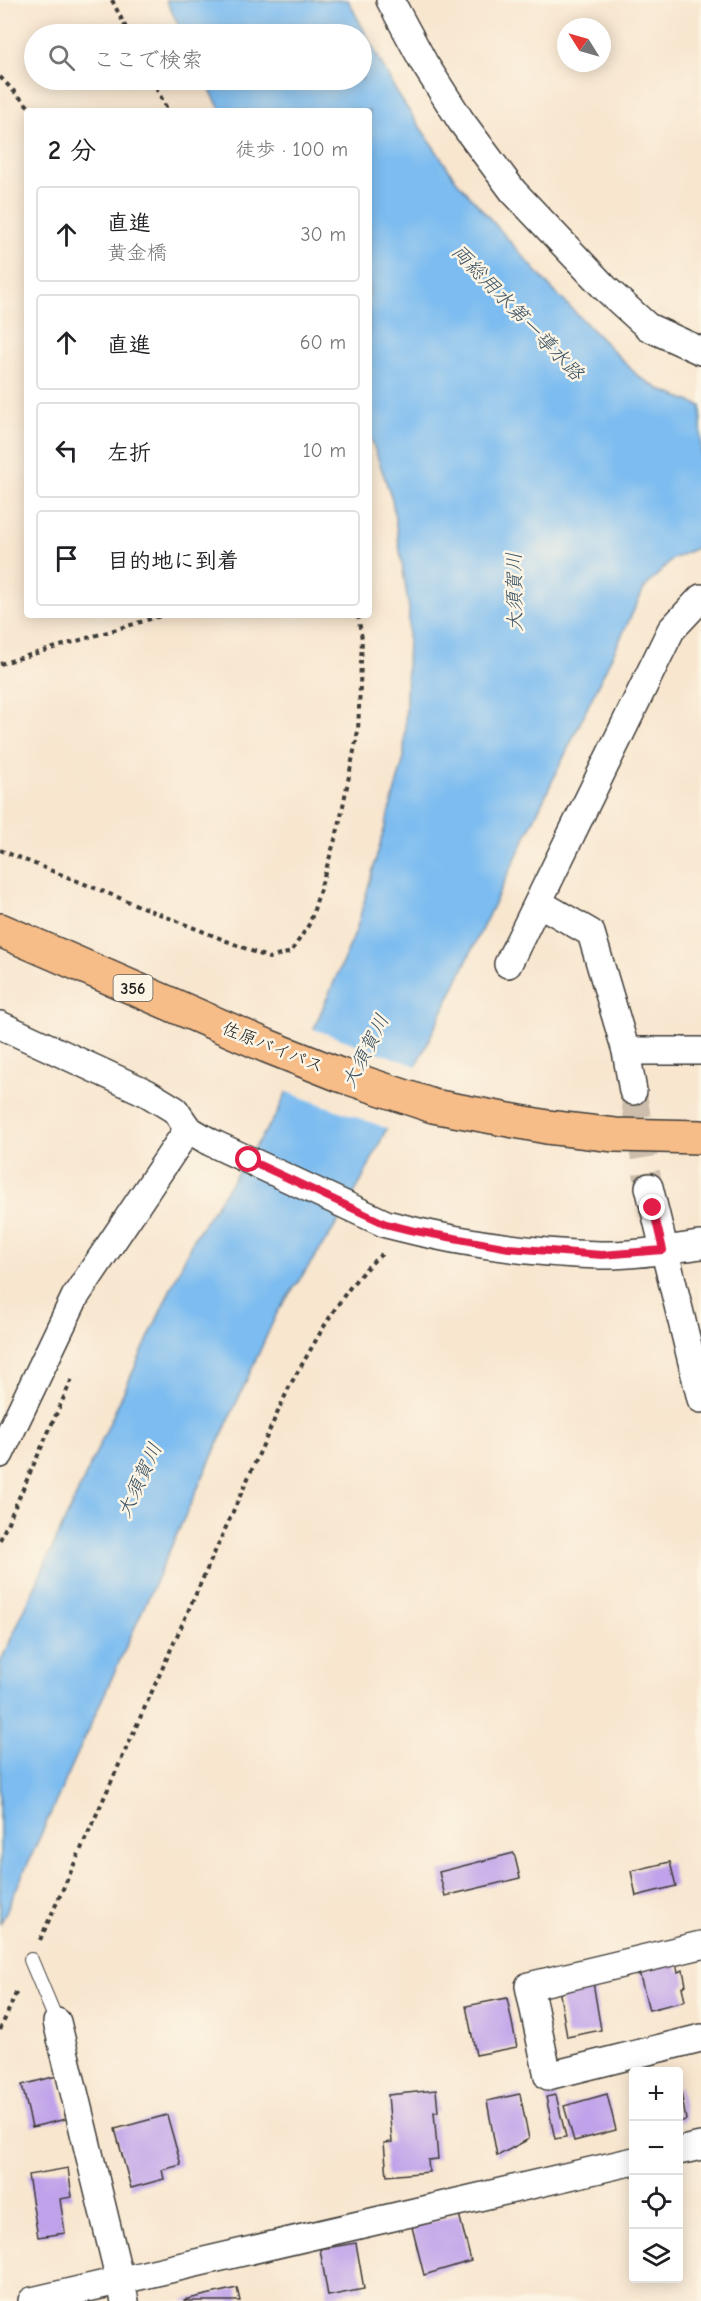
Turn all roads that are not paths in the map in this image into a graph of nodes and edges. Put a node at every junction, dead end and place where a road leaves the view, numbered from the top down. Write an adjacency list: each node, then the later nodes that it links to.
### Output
1 (390, 0): 2 (street)
2 (701, 351)
3 (701, 598): 4 (street)
4 (539, 903): 6 (street); 8 (street)
5 (0, 930): 12 (highway, 佐原バイパス / 356)
6 (508, 964)
7 (0, 1025): 11 (street)
8 (626, 1051): 9 (street); 10 (street)
9 (701, 1051)
10 (633, 1091)
11 (199, 1135): 15 (street); 17 (street)
12 (701, 1137)
13 (649, 1187): 15 (street)
14 (701, 1245): 15 (street)
15 (663, 1250): 16 (street)
16 (701, 1399)
17 (0, 1454)
18 (701, 1945): 21 (street)
19 (31, 1960): 20 (lane)
20 (57, 2022): 25 (street)
21 (701, 2038)
22 (701, 2146): 23 (street)
23 (683, 2150)
24 (629, 2162): 25 (street)
25 (123, 2291): 26 (street)
26 (32, 2301)

